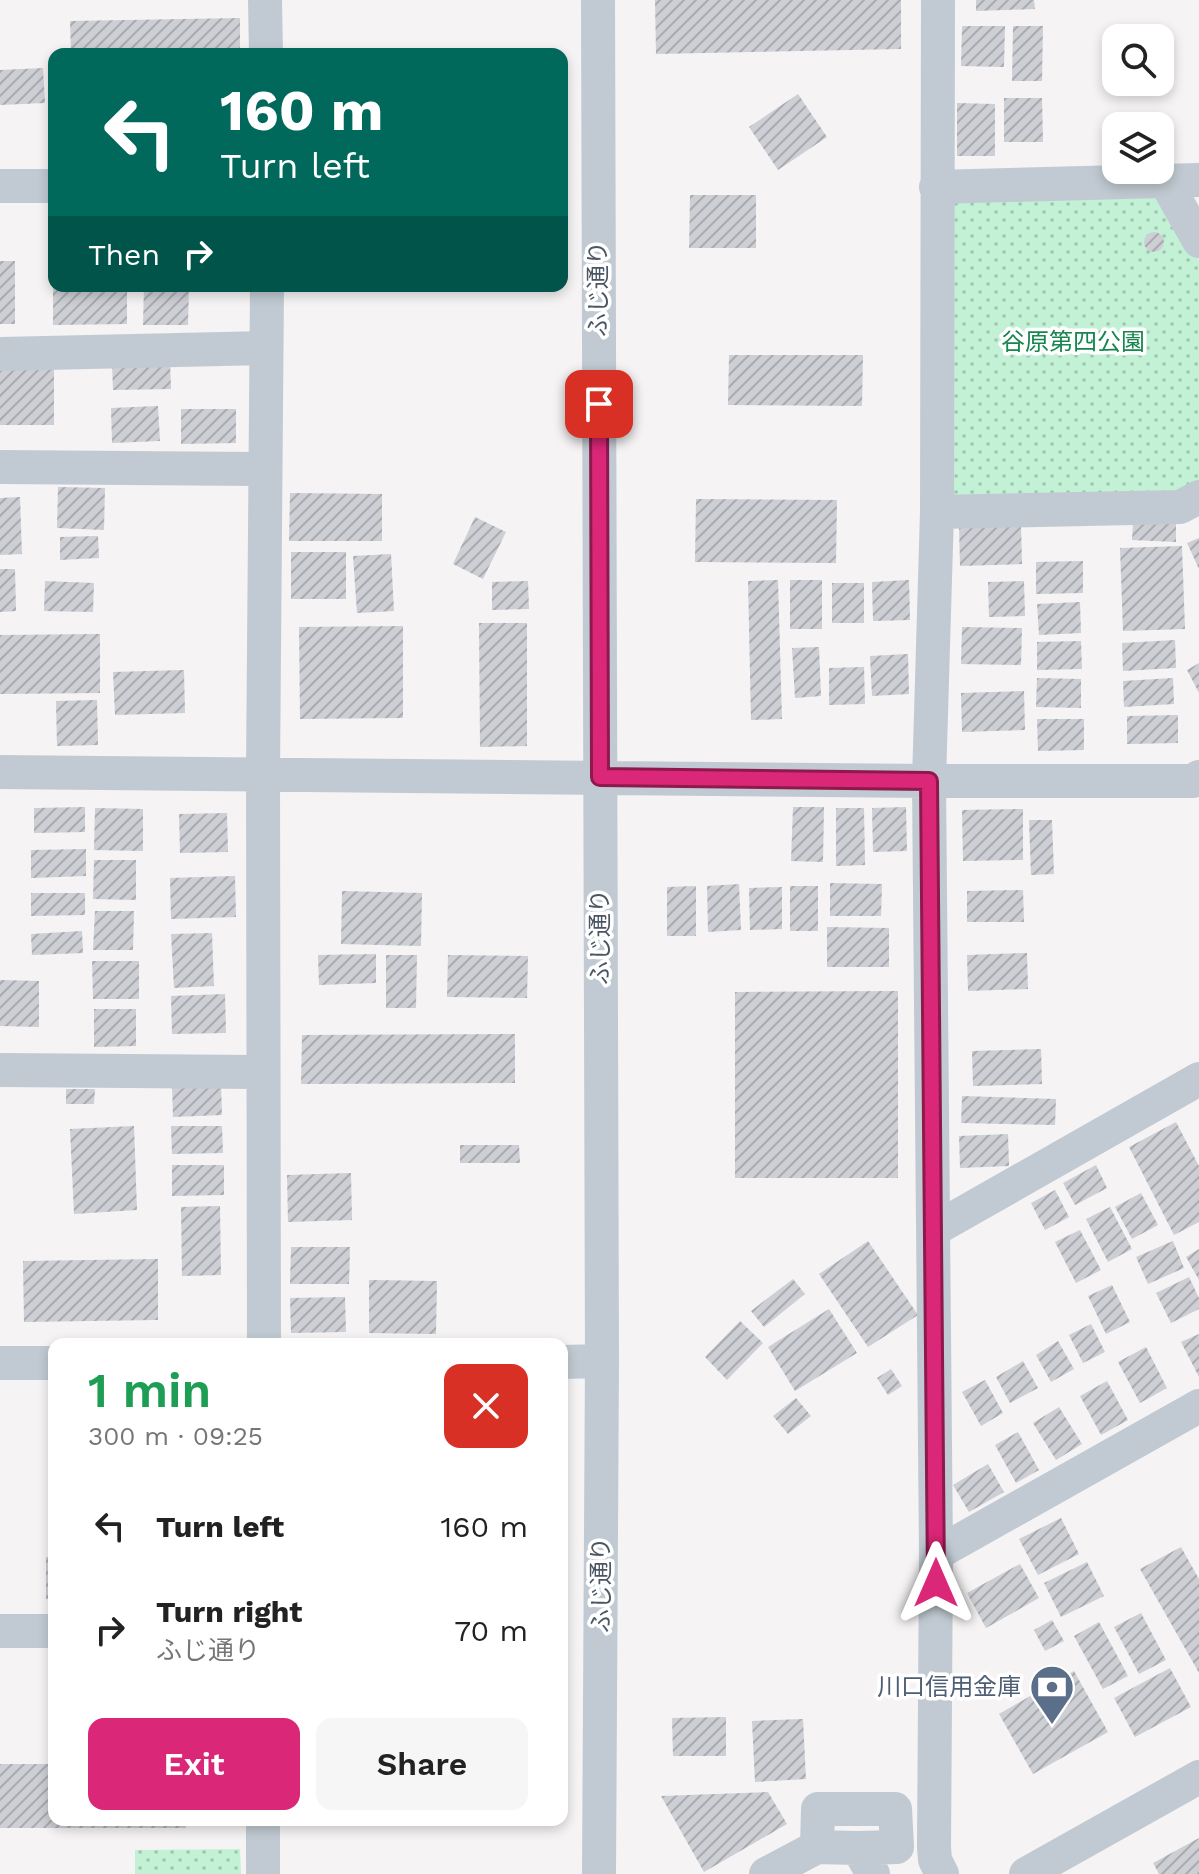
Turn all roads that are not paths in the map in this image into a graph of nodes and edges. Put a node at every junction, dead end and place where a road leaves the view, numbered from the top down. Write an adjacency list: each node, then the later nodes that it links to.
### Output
1 (265, 0): 4 (street)
2 (598, 0): 22 (street, ふじ通り)
3 (938, 0): 11 (street)
4 (266, 48)
5 (1174, 179): 6 (street)
6 (1199, 180)
7 (1102, 181): 11 (street)
8 (1167, 184): 12 (street)
9 (0, 186): 10 (street)
10 (48, 186)
11 (936, 187): 19 (street)
12 (1199, 241)
13 (267, 292): 14 (street)
14 (266, 348): 15 (street); 17 (street)
15 (0, 354)
16 (0, 467): 17 (street)
17 (264, 469): 21 (street)
18 (1199, 497): 19 (street)
19 (937, 512): 24 (street)
20 (0, 772): 21 (street)
21 (263, 773): 22 (street); 26 (street)
22 (600, 777): 24 (street); 30 (street, ふじ通り)
23 (1199, 777): 24 (street)
24 (929, 781): 28 (street)
25 (0, 1070): 26 (street)
26 (263, 1072): 29 (street)
27 (1199, 1079): 28 (street)
28 (935, 1229): 35 (street)
29 (264, 1338)
30 (602, 1361): 31 (street); 43 (street, ふじ通り)
31 (568, 1362)
32 (0, 1363): 33 (street)
33 (48, 1363)
34 (1199, 1406): 35 (street)
35 (936, 1554): 45 (street)
36 (0, 1631): 37 (street)
37 (48, 1631)
38 (1199, 1777): 46 (street)
39 (263, 1826): 42 (street)
40 (817, 1847): 41 (street); 41 (street); 44 (street)
41 (866, 1861)
42 (263, 1874)
43 (599, 1874)
44 (766, 1874)
45 (942, 1874)
46 (1026, 1874)

